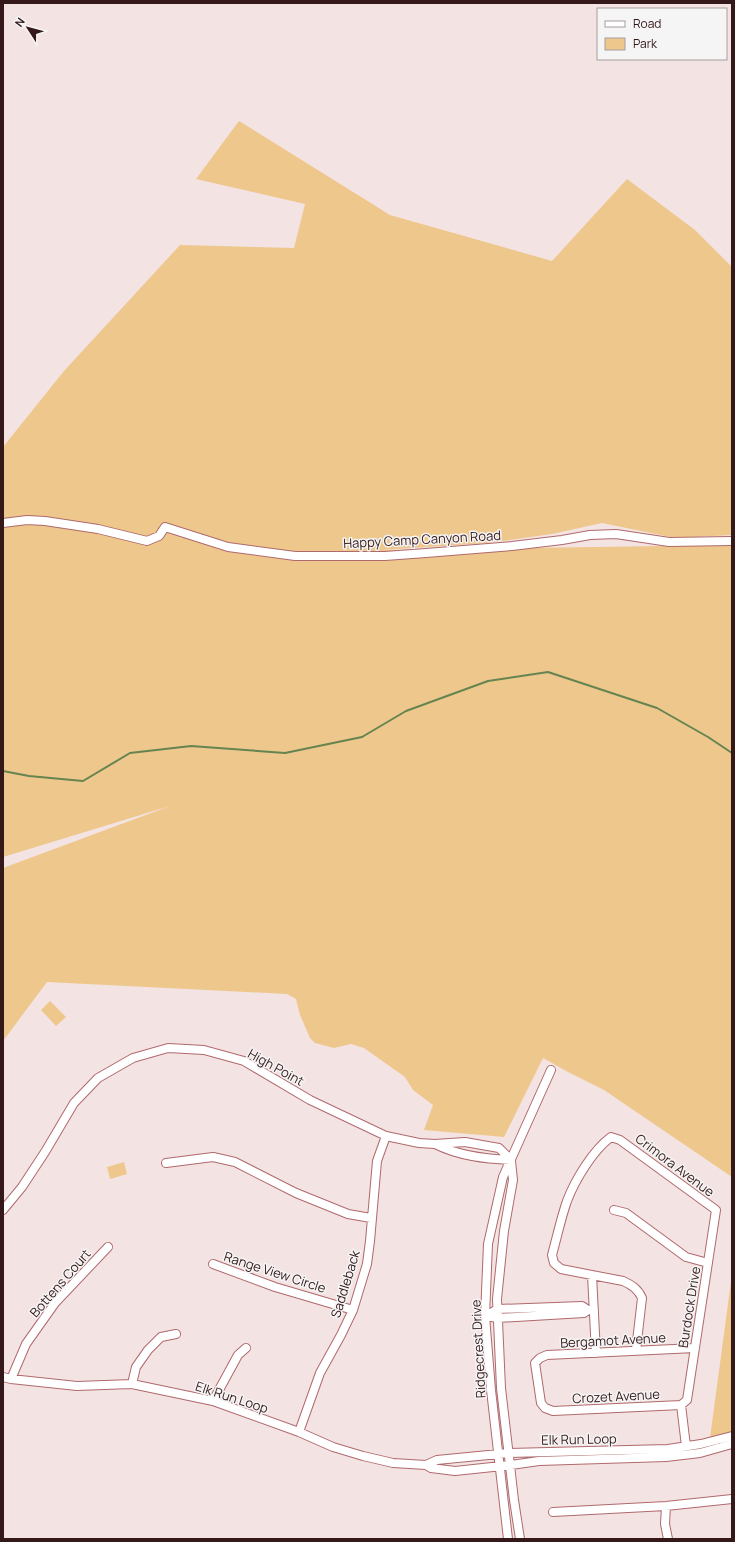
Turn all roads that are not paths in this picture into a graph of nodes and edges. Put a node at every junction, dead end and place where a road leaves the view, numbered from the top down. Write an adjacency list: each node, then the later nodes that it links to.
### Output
1 (3, 523): 2 (street, Happy Camp Canyon Road)
2 (732, 541)
3 (551, 1070): 8 (street, Ridgecrest Drive)
4 (386, 1136): 6 (street, High Point); 10 (street, High Point); 13 (street, Saddleback)
5 (458, 1143): 6 (street, High Point); 7 (street); 8 (street, High Point)
6 (435, 1144): 7 (street, High Point)
7 (457, 1153): 8 (street, High Point)
8 (511, 1160): 20 (street, Ridgecrest Drive); 21 (street, Ridgecrest Drive)
9 (166, 1163): 13 (street)
10 (3, 1210)
11 (614, 1210): 15 (street)
12 (716, 1210): 15 (street, Burdock Drive); 17 (street, Crimora Avenue)
13 (371, 1218): 18 (street, Saddleback)
14 (108, 1247): 27 (street, Bottens Court)
15 (708, 1263): 24 (street, Burdock Drive)
16 (213, 1264): 18 (street, Range View Circle)
17 (592, 1275): 19 (street); 25 (street)
18 (353, 1310): 32 (street, Saddleback)
19 (591, 1310): 20 (street); 26 (street)
20 (498, 1313): 21 (street); 36 (street, Ridgecrest Drive)
21 (485, 1316): 37 (street, Ridgecrest Drive)
22 (176, 1334): 28 (street)
23 (246, 1348): 29 (street)
24 (695, 1348): 25 (street, Bergamot Avenue); 30 (street, Burdock Drive)
25 (636, 1350): 26 (street, Bergamot Avenue)
26 (596, 1352): 31 (street, Bergamot Avenue)
27 (7, 1378): 28 (street, Elk Run Loop)
28 (132, 1384): 29 (street, Elk Run Loop)
29 (213, 1401): 32 (street, Elk Run Loop)
30 (681, 1405): 31 (street, Crozet Avenue); 35 (street)
31 (553, 1411)
32 (299, 1432): 38 (street, Elk Run Loop)
33 (732, 1436): 35 (street, Elk Run Loop)
34 (732, 1444): 39 (street, Elk Run Loop)
35 (686, 1446): 36 (street, Elk Run Loop)
36 (509, 1453): 37 (street, Elk Run Loop); 39 (street, Ridgecrest Drive)
37 (499, 1454): 38 (street, Elk Run Loop); 40 (street, Ridgecrest Drive)
38 (426, 1465): 40 (street, Elk Run Loop)
39 (511, 1465): 40 (street, Elk Run Loop); 45 (street, Ridgecrest Drive)
40 (501, 1466): 44 (street, Ridgecrest Drive)
41 (732, 1499): 42 (street)
42 (666, 1506): 43 (street); 46 (street)
43 (553, 1512)
44 (508, 1539)
45 (520, 1539)
46 (668, 1539)

